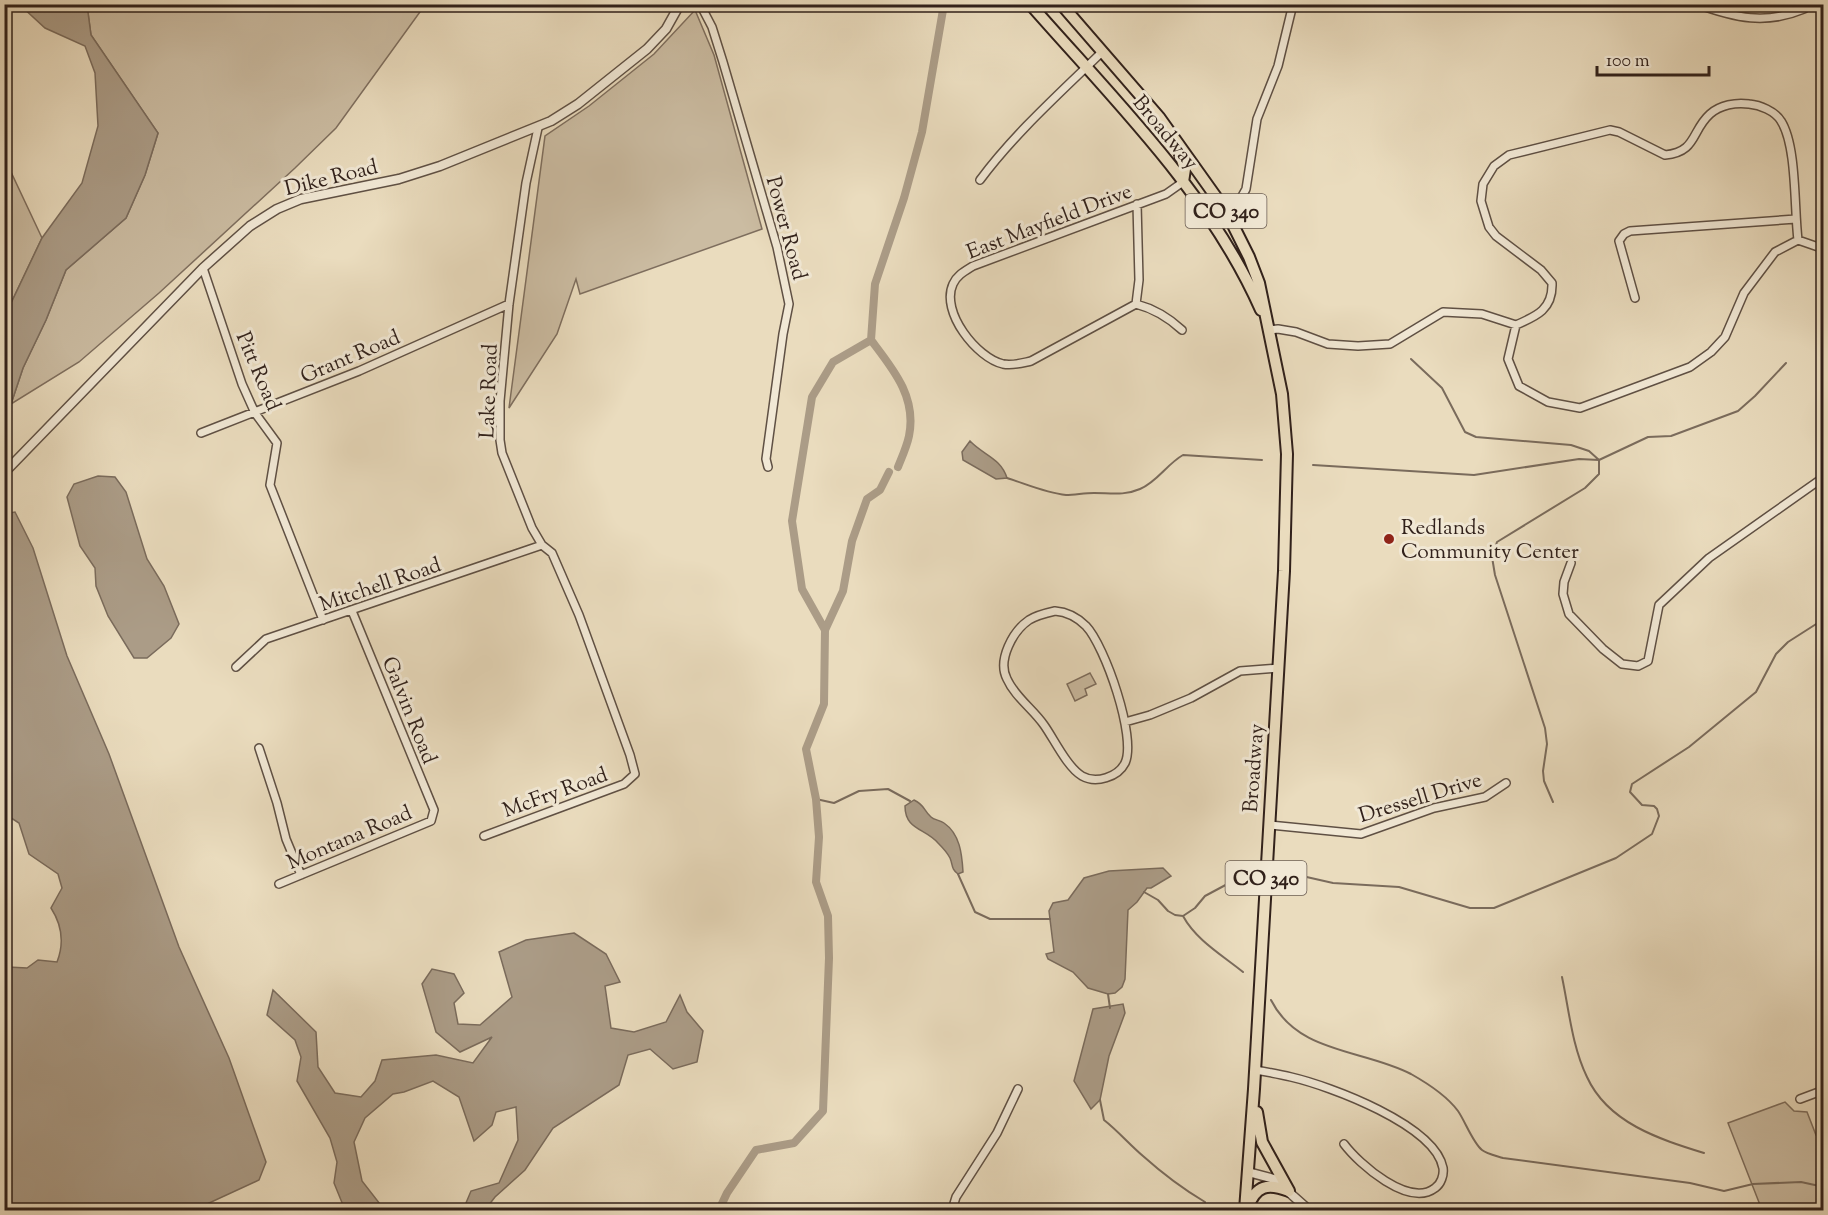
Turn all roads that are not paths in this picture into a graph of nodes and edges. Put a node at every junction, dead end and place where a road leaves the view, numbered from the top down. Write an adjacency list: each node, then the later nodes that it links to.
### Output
1 (680, 4): 11 (street, Dike Road)
2 (700, 4): 28 (street, Power Road)
3 (1030, 4): 9 (main road, Broadway / CO 340)
4 (1061, 4): 8 (main road, Broadway / CO 340)
5 (1293, 4): 15 (street)
6 (1697, 4): 7 (street)
7 (1804, 9)
8 (1102, 51): 9 (street); 10 (main road, Broadway / CO 340)
9 (1085, 68): 12 (street); 13 (main road, Broadway / CO 340)
10 (1151, 108): 13 (main road); 15 (main road, Broadway / CO 340)
11 (538, 128): 19 (street, Dike Road); 21 (street, Lake Road)
12 (980, 180)
13 (1183, 182): 14 (street, East Mayfield Drive); 25 (main road, Broadway / CO 340)
14 (1137, 204): 22 (street); 22 (street, East Mayfield Drive)
15 (1226, 211): 25 (main road, Broadway / CO 340)
16 (1796, 219): 17 (street); 20 (street); 23 (street)
17 (1798, 240): 18 (street); 23 (street)
18 (1824, 249)
19 (203, 268): 26 (street, Pitt Road); 29 (street, Dike Road)
20 (1635, 298)
21 (509, 304): 26 (street, Grant Road); 31 (street, Lake Road)
22 (1136, 304): 24 (street)
23 (1516, 325): 25 (street)
24 (1182, 330)
25 (1269, 330): 36 (main road, Broadway / CO 340)
26 (255, 413): 27 (street, Grant Road); 34 (street, Pitt Road)
27 (201, 433)
28 (768, 467)
29 (4, 473)
30 (1824, 477): 32 (street)
31 (542, 545): 33 (street, Mitchell Road); 39 (street, Lake Road)
32 (1571, 563)
33 (352, 611): 34 (street, Mitchell Road); 41 (street, Galvin Road)
34 (323, 620): 35 (street, Mitchell Road)
35 (236, 667)
36 (1278, 668): 37 (street); 42 (main road, Broadway / CO 340)
37 (1125, 722): 37 (street)
38 (259, 748): 44 (street)
39 (635, 774): 43 (street, McFry Road)
40 (1506, 783): 42 (street, Dressell Drive)
41 (431, 821): 44 (street, Montana Road)
42 (1269, 825): 46 (main road, Broadway / CO 340)
43 (484, 837)
44 (301, 875): 45 (street, Montana Road)
45 (279, 884)
46 (1255, 1070): 48 (main road, Broadway / CO 340); 51 (street)
47 (1018, 1089): 54 (street)
48 (1254, 1089): 52 (main road, Broadway / CO 340); 53 (main road)
49 (1824, 1090): 50 (street)
50 (1800, 1099)
51 (1344, 1144)
52 (1248, 1172): 53 (street); 55 (main road, Broadway / CO 340)
53 (1289, 1191): 55 (main road); 56 (street)
54 (952, 1210)
55 (1246, 1210)
56 (1309, 1210)

